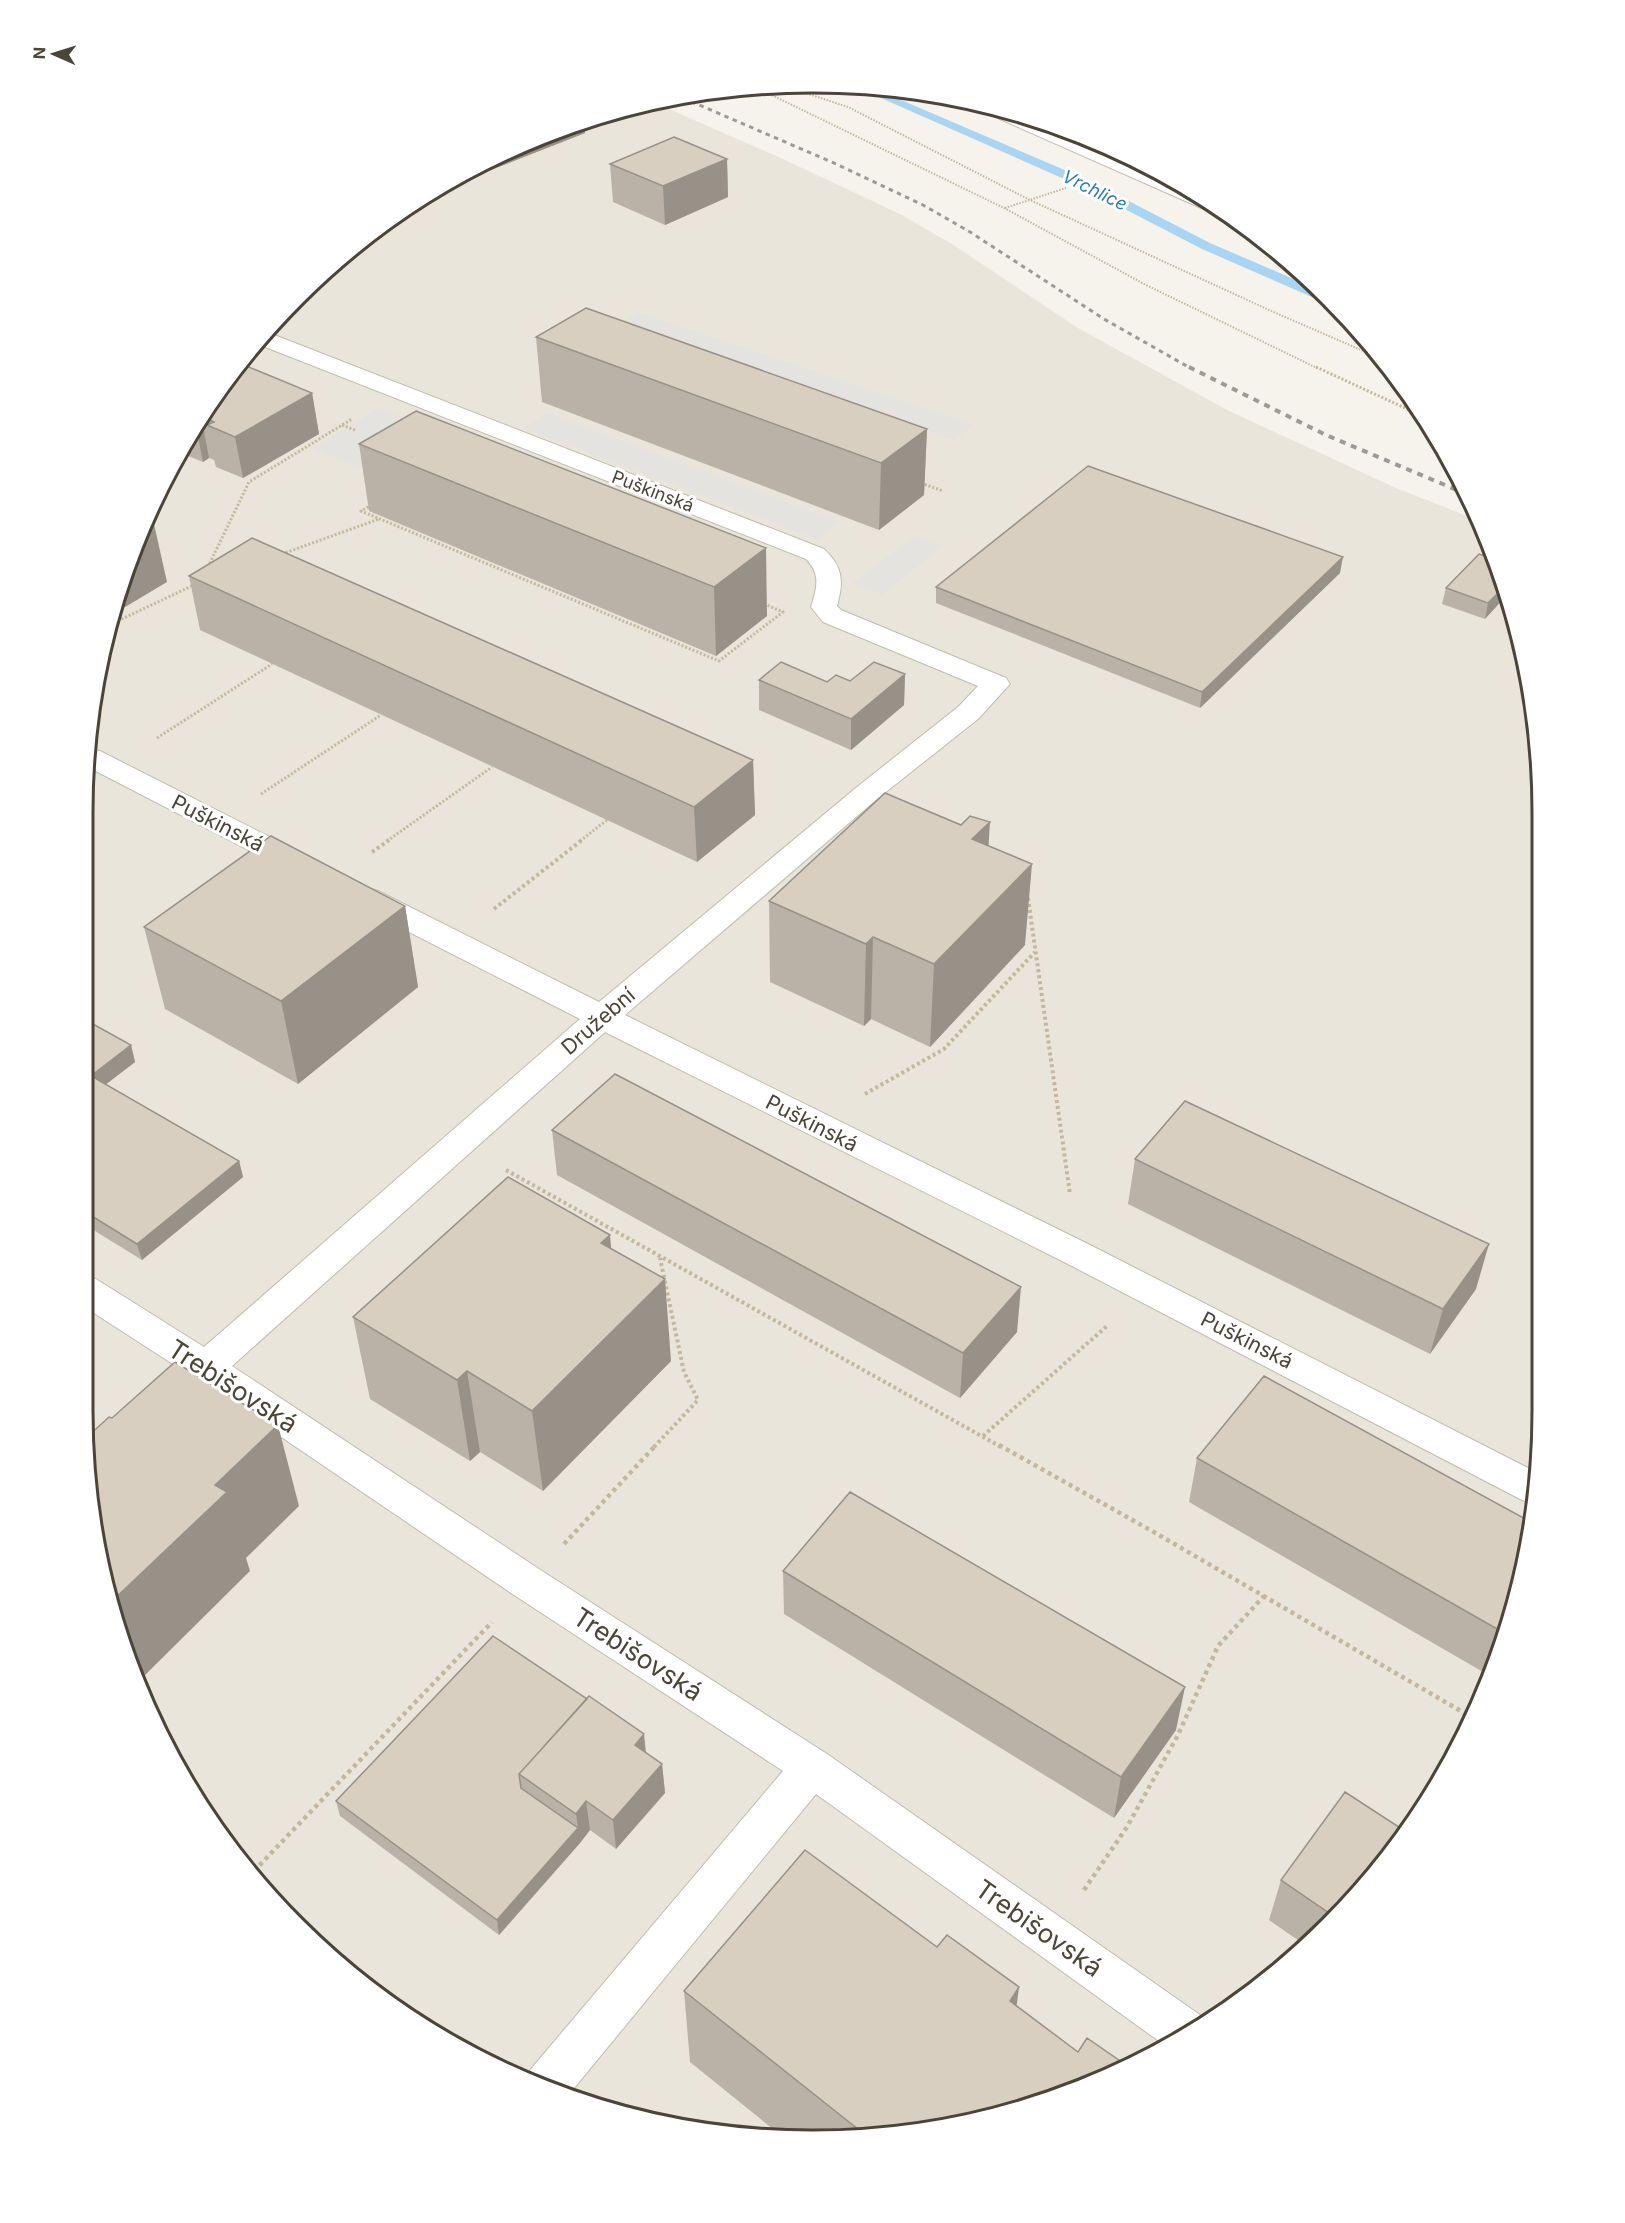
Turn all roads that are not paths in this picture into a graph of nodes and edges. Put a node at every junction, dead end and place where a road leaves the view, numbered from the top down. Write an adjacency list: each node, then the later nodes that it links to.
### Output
1 (1041, 130): 2 (street)
2 (1161, 183)
3 (269, 341): 4 (street, Puškinská)
4 (996, 684): 6 (street, Družební)
5 (100, 763): 6 (street, Puškinská)
6 (602, 1017): 8 (street, Družební); 9 (street, Puškinská)
7 (93, 1296): 8 (street, Trebišovská)
8 (206, 1367): 10 (street, Trebišovská)
9 (1528, 1485)
10 (812, 1767): 11 (street, Trebišovská); 12 (street)
11 (1181, 2029)
12 (552, 2081)

